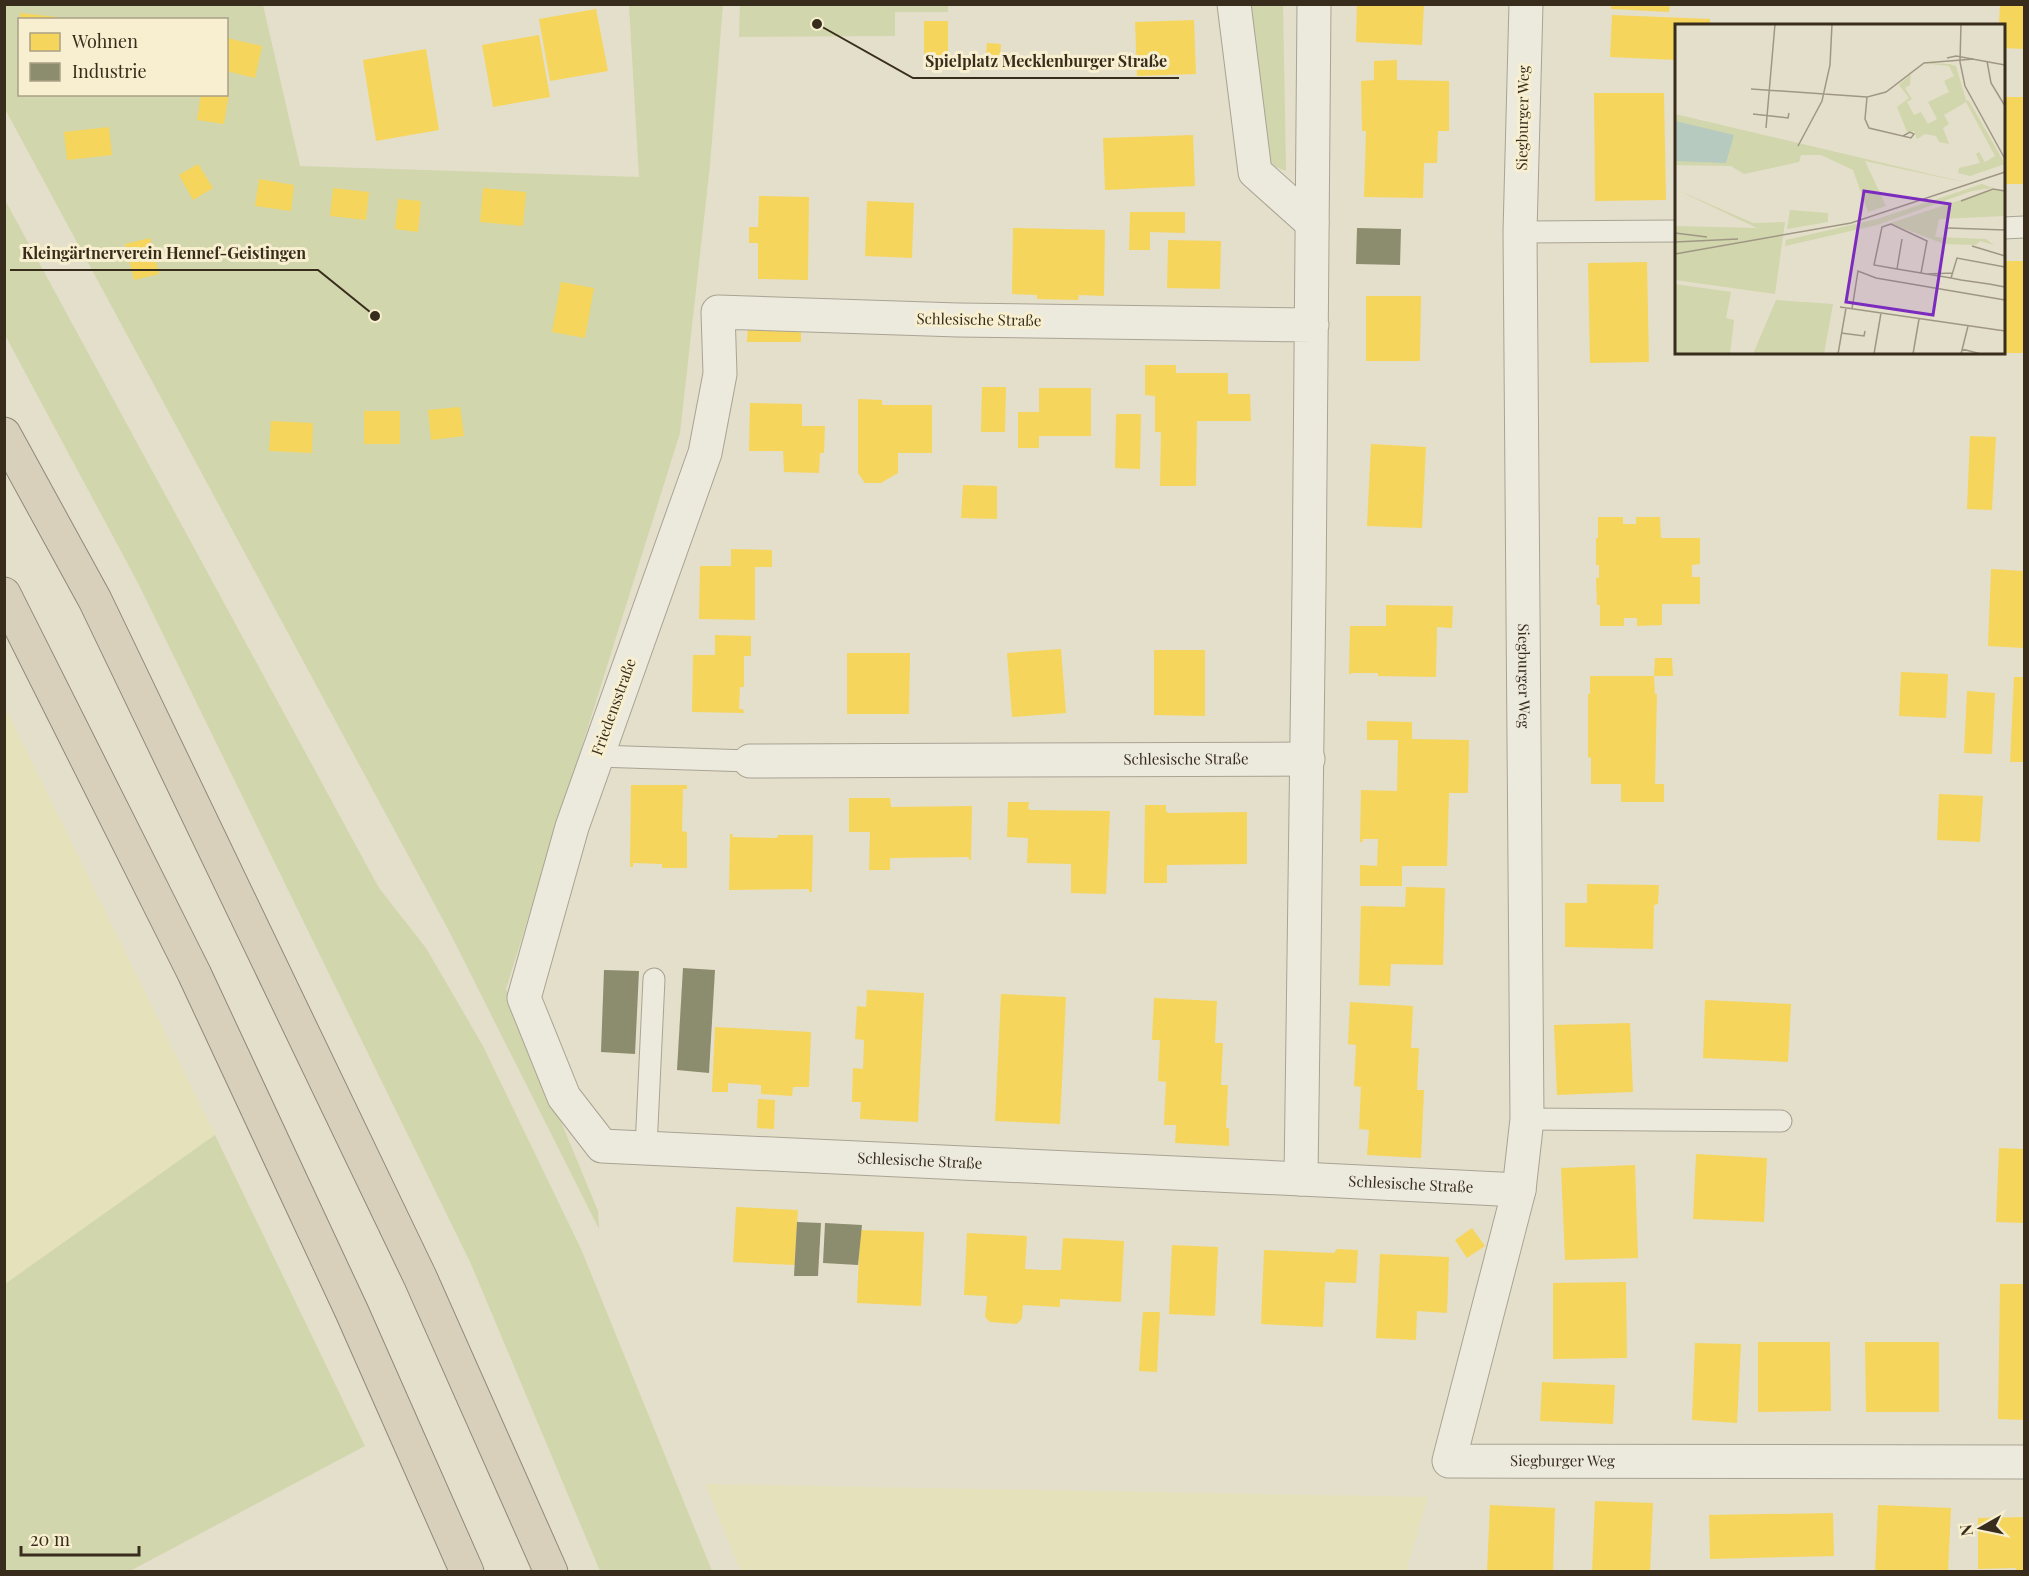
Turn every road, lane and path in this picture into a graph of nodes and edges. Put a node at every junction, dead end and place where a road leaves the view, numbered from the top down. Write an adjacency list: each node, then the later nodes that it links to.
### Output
1 (1234, 4): 4 (street)
2 (1314, 4): 4 (street)
3 (1526, 4): 8 (street, Siegburger Weg)
4 (1312, 224): 10 (street)
5 (2005, 228): 6 (lane)
6 (2025, 228)
7 (1675, 231): 8 (lane)
8 (1520, 232): 18 (street, Siegburger Weg)
9 (718, 312): 10 (street, Schlesische Straße); 13 (street, Friedensstraße)
10 (1312, 325): 14 (street)
11 (4, 435): 25 (highway)
12 (4, 594): 24 (highway)
13 (597, 756): 15 (lane, Schlesische Straße); 17 (street, Friedensstraße)
14 (1308, 759): 15 (street, Schlesische Straße); 21 (street)
15 (750, 761)
16 (654, 979): 20 (lane)
17 (564, 1097): 20 (street, Schlesische Straße)
18 (1527, 1119): 19 (lane); 22 (street, Siegburger Weg)
19 (1781, 1121)
20 (646, 1148): 21 (street, Schlesische Straße)
21 (1301, 1179): 22 (street, Schlesische Straße)
22 (1519, 1190): 23 (street, Siegburger Weg)
23 (2025, 1462)
24 (467, 1572)
25 (551, 1572)

